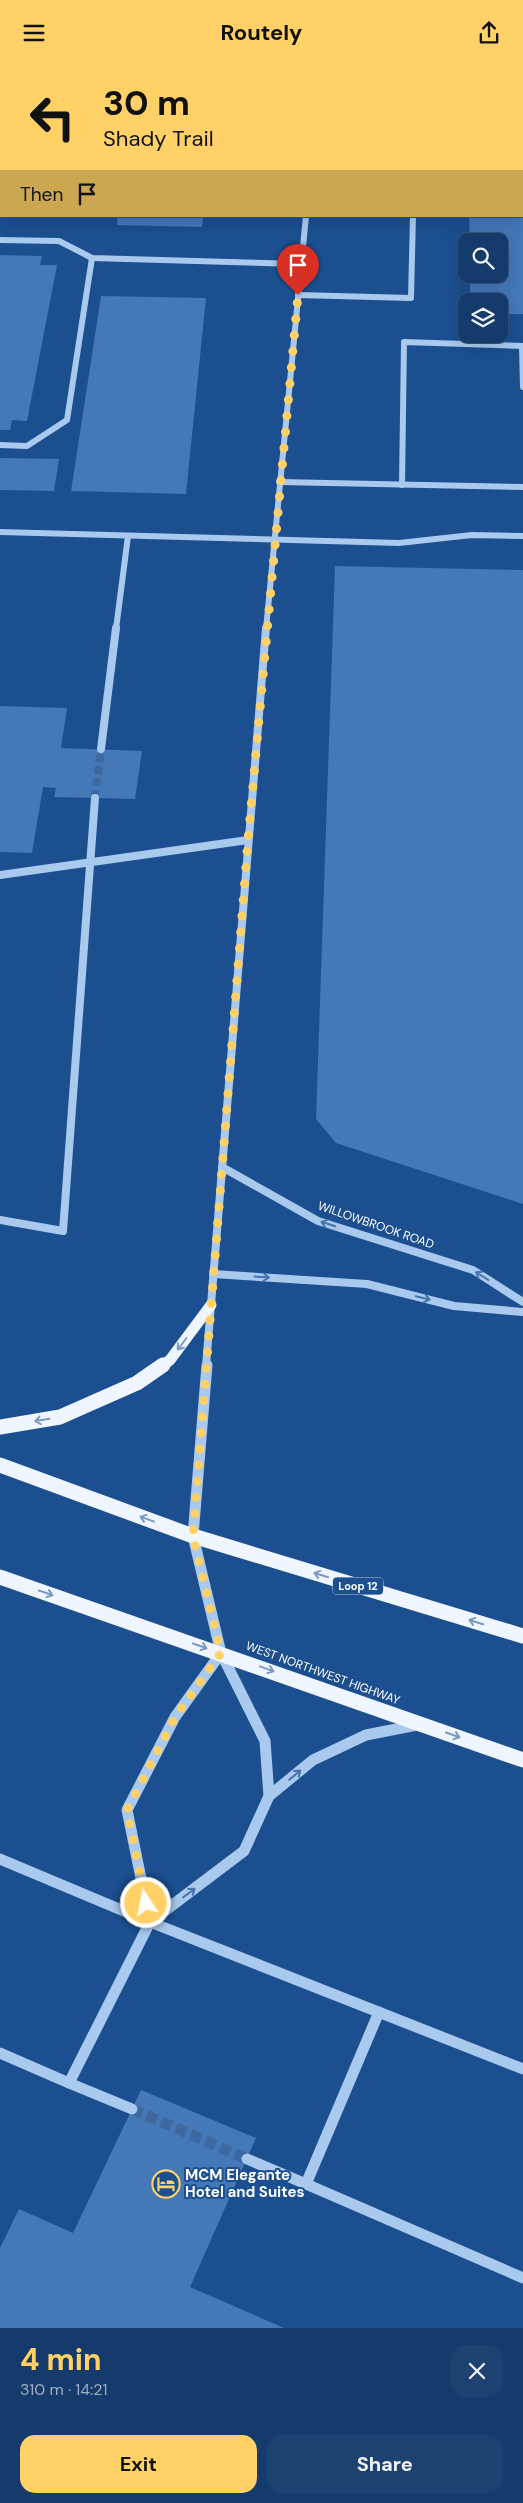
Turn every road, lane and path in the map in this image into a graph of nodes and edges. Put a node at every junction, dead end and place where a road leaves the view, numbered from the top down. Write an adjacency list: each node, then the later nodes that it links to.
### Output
1 (306, 217): 5 (street)
2 (413, 217): 6 (street)
3 (0, 240): 4 (lane)
4 (92, 258): 5 (street); 9 (lane)
5 (301, 264): 6 (street)
6 (298, 295): 10 (street)
7 (523, 346): 8 (street); 11 (lane)
8 (523, 387)
9 (0, 445)
10 (279, 482): 11 (street); 16 (street)
11 (402, 485): 12 (street)
12 (523, 487)
13 (0, 532): 14 (street)
14 (128, 536): 16 (street); 17 (street)
15 (523, 536): 16 (street)
16 (275, 541): 19 (street)
17 (101, 749)
18 (95, 798): 20 (street)
19 (248, 840): 20 (lane); 22 (street)
20 (90, 862): 21 (lane); 23 (street)
21 (0, 875)
22 (222, 1167): 24 (street); 25 (street, WILLOWBROOK ROAD, one-way to 22)
23 (0, 1220)
24 (213, 1274): 26 (street); 27 (street, one-way to 27)
25 (523, 1302)
26 (211, 1305): 28 (main road, one-way to 28); 30 (street)
27 (523, 1312)
28 (0, 1427)
29 (0, 1465): 30 (main road, Loop 12, one-way to 29)
30 (193, 1536): 32 (main road, Loop 12, one-way to 30); 33 (street)
31 (0, 1577): 33 (main road, WEST NORTHWEST HIGHWAY, one-way to 33)
32 (523, 1636)
33 (221, 1653): 34 (main road, WEST NORTHWEST HIGHWAY, one-way to 34); 36 (street); 38 (lane)
34 (422, 1724): 35 (main road, WEST NORTHWEST HIGHWAY, one-way to 35); 36 (street, one-way to 34)
35 (523, 1760)
36 (269, 1797): 38 (street, one-way to 36)
37 (0, 1859): 38 (street)
38 (150, 1922): 39 (street); 42 (street)
39 (379, 2012): 41 (street); 45 (street)
40 (0, 2053): 42 (street)
41 (523, 2069)
42 (68, 2083): 43 (street)
43 (132, 2109)
44 (247, 2159): 45 (street)
45 (306, 2184): 46 (street)
46 (523, 2278)

